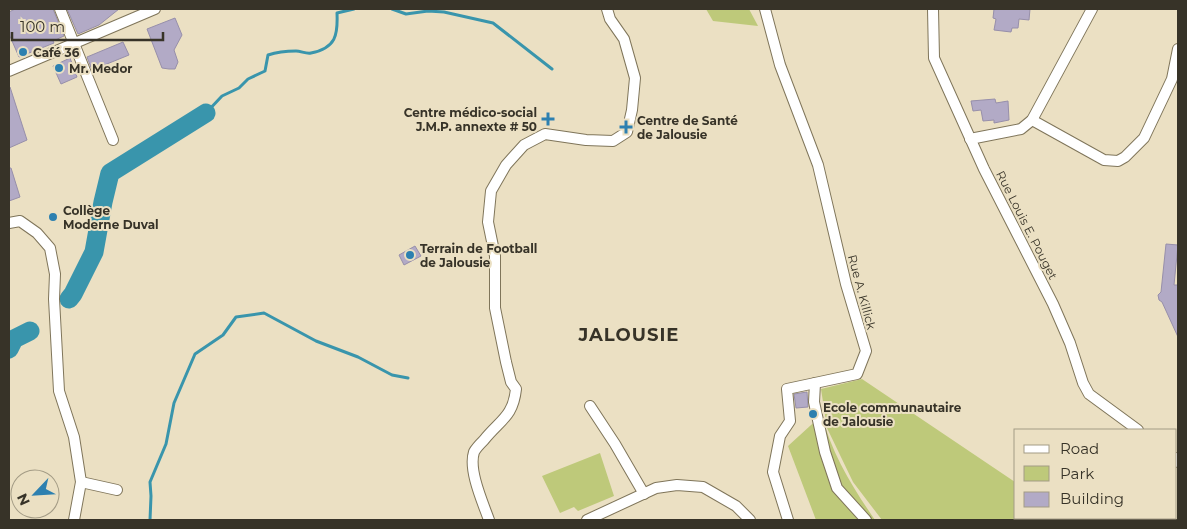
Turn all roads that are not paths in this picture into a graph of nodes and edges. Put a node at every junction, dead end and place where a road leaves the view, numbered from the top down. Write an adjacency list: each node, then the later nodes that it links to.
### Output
1 (60, 9): 7 (street)
2 (155, 9): 7 (street)
3 (607, 9): 21 (street)
4 (933, 9): 11 (street, Rue Louis E. Pouget)
5 (1092, 9): 10 (street)
6 (766, 13): 14 (street, Rue A. Killick)
7 (74, 44): 9 (street); 12 (street)
8 (1178, 49): 10 (street)
9 (9, 70)
10 (1032, 120): 11 (street)
11 (970, 139): 16 (street, Rue Louis E. Pouget)
12 (113, 140)
13 (9, 223): 17 (street)
14 (815, 383): 24 (street, Rue A. Killick); 25 (street)
15 (590, 406): 19 (street)
16 (1137, 429)
17 (81, 482): 18 (street); 20 (street)
18 (117, 490)
19 (644, 494): 22 (street); 23 (street)
20 (74, 520)
21 (489, 520)
22 (587, 520)
23 (750, 520)
24 (788, 520)
25 (866, 520)

